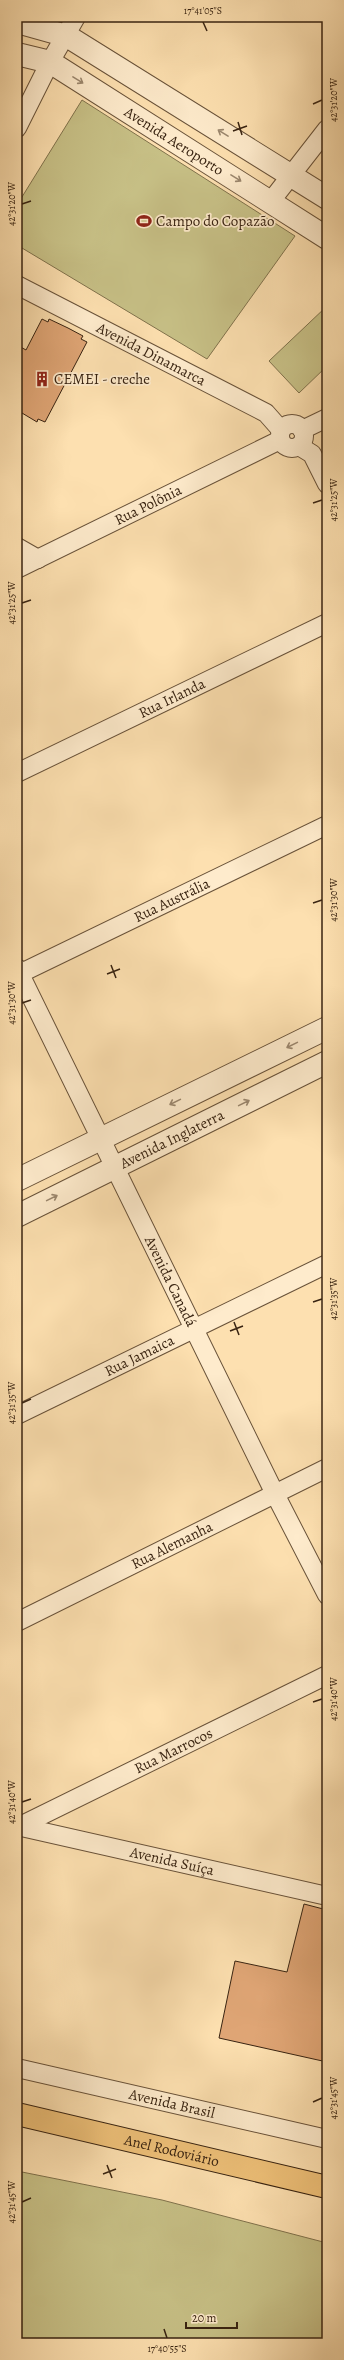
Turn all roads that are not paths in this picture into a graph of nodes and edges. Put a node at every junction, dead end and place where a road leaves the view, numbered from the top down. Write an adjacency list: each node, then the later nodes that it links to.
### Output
1 (17, 22): 2 (street, Avenida Aeroporto)
2 (72, 26): 4 (street); 7 (street, Avenida Aeroporto, one-way to 2)
3 (17, 54): 4 (street, Avenida Aeroporto)
4 (50, 62): 5 (street); 9 (street, Avenida Aeroporto, one-way to 9)
5 (17, 128)
6 (327, 129): 7 (street)
7 (290, 175): 8 (street, Avenida Aeroporto); 9 (street)
8 (327, 198)
9 (271, 201): 10 (street, Avenida Aeroporto)
10 (327, 238)
11 (17, 285): 13 (street, Avenida Dinamarca)
12 (327, 418): 14 (street)
13 (280, 435): 14 (street); 17 (street, Rua Polônia)
14 (301, 438): 15 (street)
15 (327, 484)
16 (17, 547): 17 (street)
17 (38, 559): 18 (street, Rua Polônia)
18 (17, 569)
19 (327, 623): 20 (street, Rua Irlanda)
20 (17, 773)
21 (327, 825): 22 (street, Rua Austrália)
22 (18, 972): 25 (street, Avenida Canadá)
23 (327, 1028): 25 (street, one-way to 25)
24 (327, 1062): 26 (street, Avenida Inglaterra, one-way to 24)
25 (101, 1138): 26 (street, Avenida Canadá); 27 (street)
26 (116, 1166): 28 (street, Avenida Inglaterra, one-way to 26); 30 (street, Avenida Canadá)
27 (17, 1180)
28 (17, 1216)
29 (327, 1264): 30 (street, Rua Jamaica)
30 (194, 1329): 31 (street, Rua Jamaica); 33 (street, Avenida Canadá)
31 (17, 1415)
32 (327, 1468): 33 (street, Rua Alemanha)
33 (275, 1494): 34 (street, Avenida Canadá); 35 (street, Rua Alemanha)
34 (327, 1595)
35 (17, 1622)
36 (327, 1675): 37 (street, Rua Marrocos)
37 (19, 1826): 39 (street, Avenida Suíça)
38 (327, 1882): 39 (street)
39 (309, 1891): 40 (street, Avenida Suíça)
40 (327, 1896)
41 (17, 2068): 43 (street, Avenida Brasil)
42 (17, 2114): 44 (main road, Anel Rodoviário)
43 (327, 2139)
44 (327, 2187)

